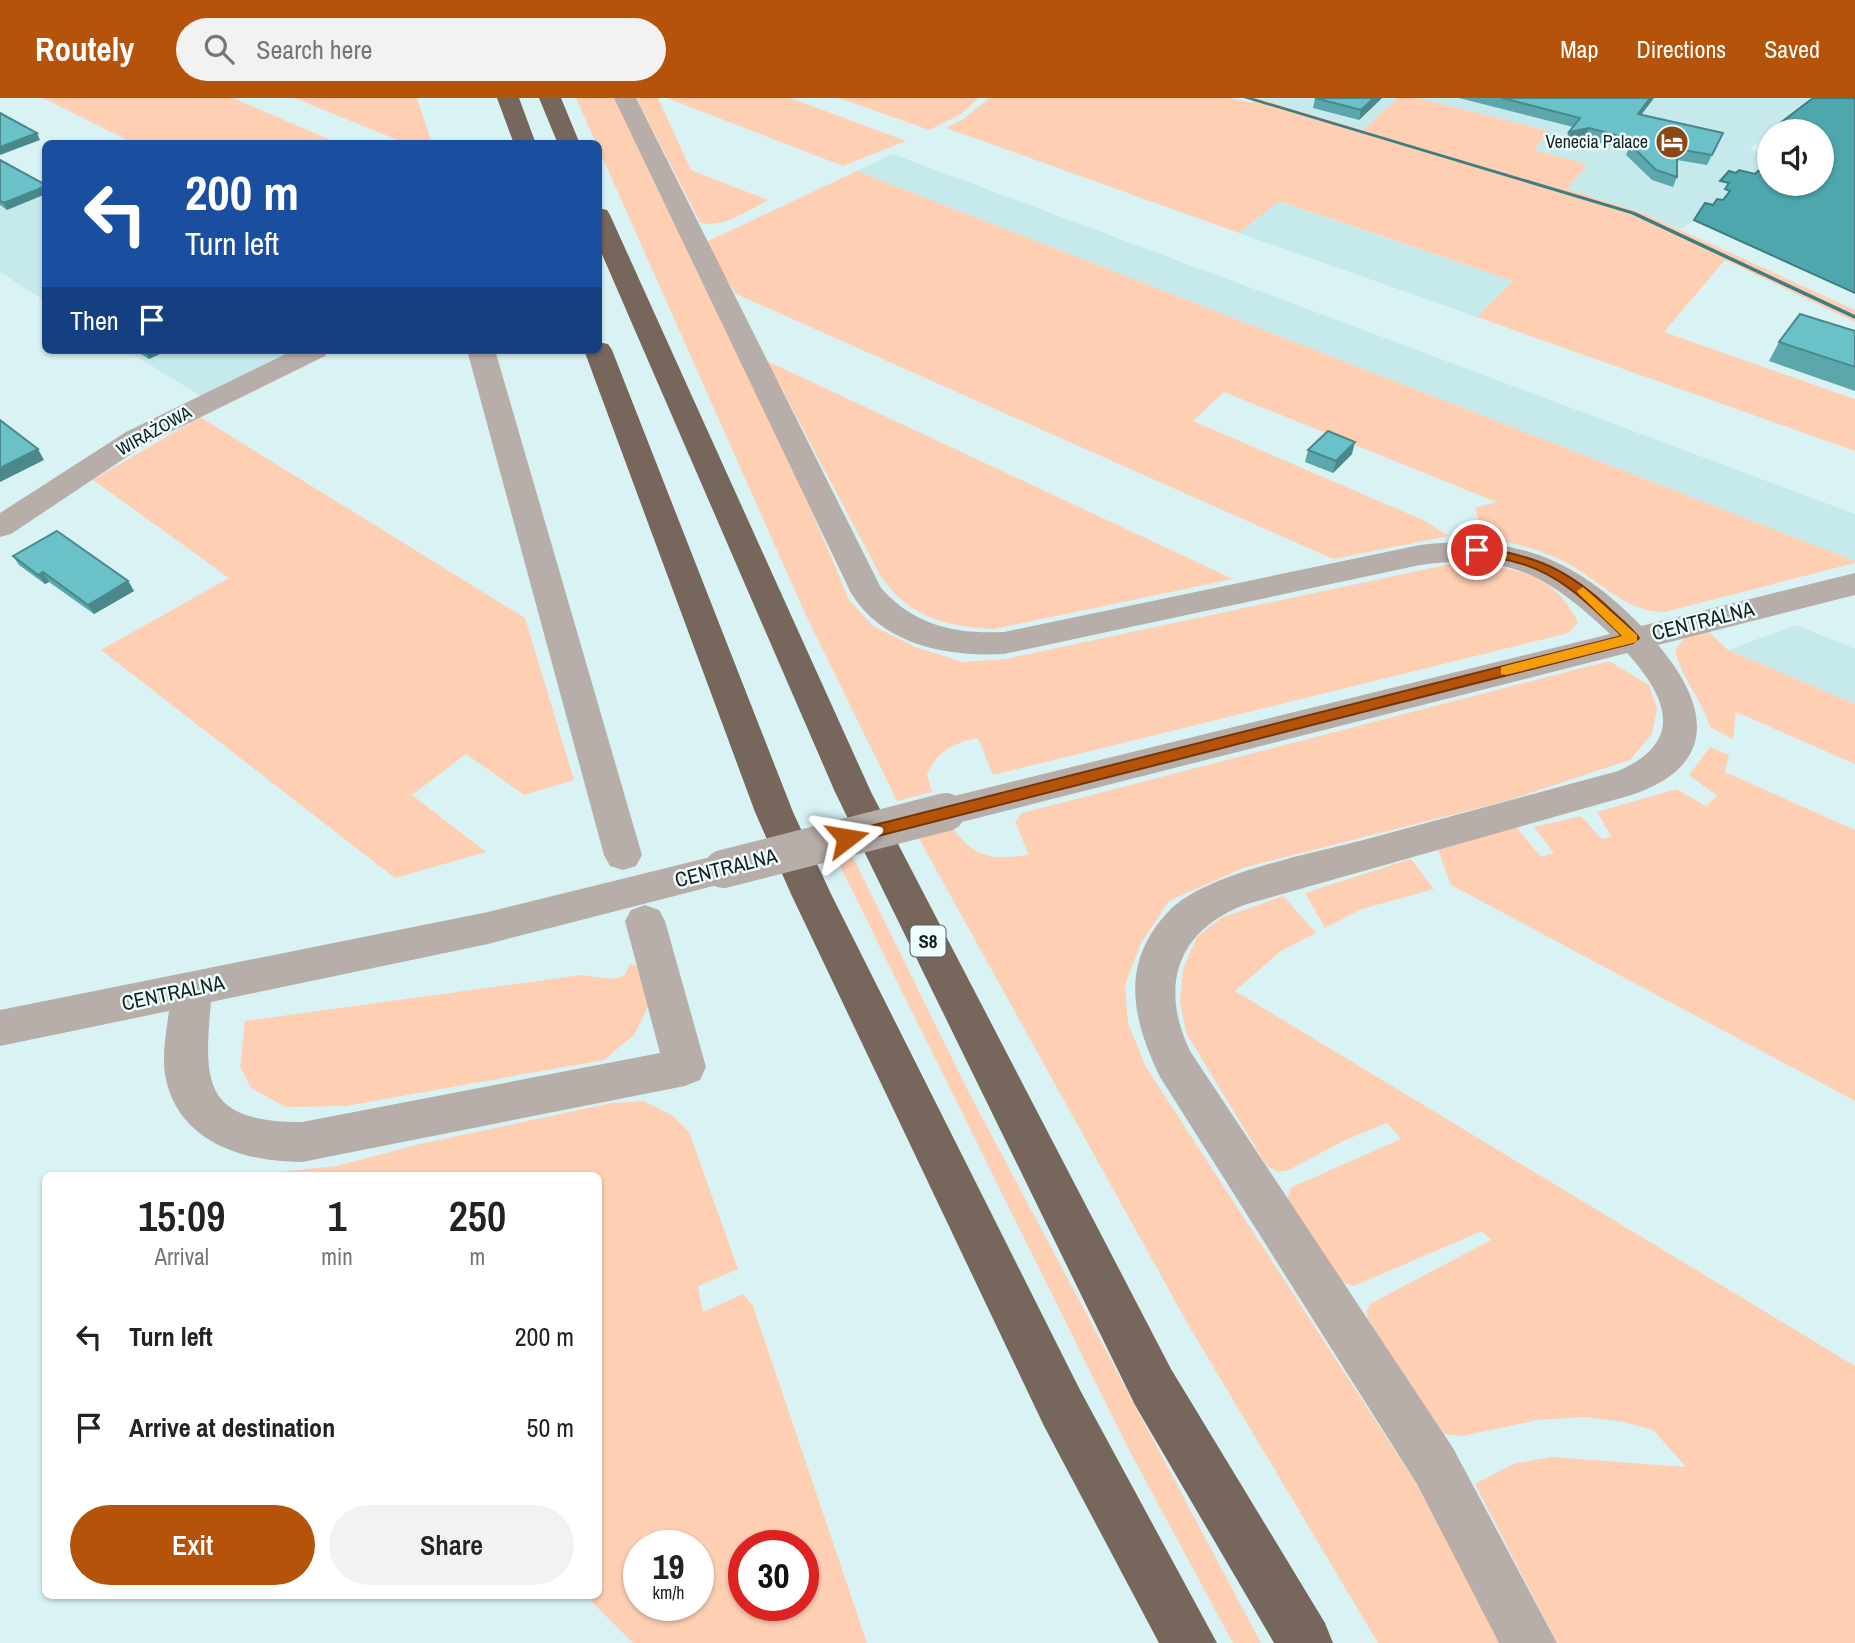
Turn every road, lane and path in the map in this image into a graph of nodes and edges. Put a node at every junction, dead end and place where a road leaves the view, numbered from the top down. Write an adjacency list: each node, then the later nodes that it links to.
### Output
1 (508, 98): 4 (highway)
2 (550, 98): 5 (highway)
3 (625, 98): 12 (street)
4 (524, 140)
5 (567, 140)
6 (602, 224): 18 (highway, S8)
7 (307, 354): 10 (street, WIRAŻOWA)
8 (482, 354): 13 (street)
9 (600, 354): 17 (highway)
10 (0, 527)
11 (1855, 584): 12 (street, CENTRALNA)
12 (1633, 638): 15 (street, CENTRALNA, bridge); 19 (street)
13 (623, 855)
14 (645, 921): 15 (street)
15 (192, 989): 16 (street, CENTRALNA)
16 (0, 1028)
17 (1189, 1643)
18 (1305, 1643)
19 (1529, 1643)

